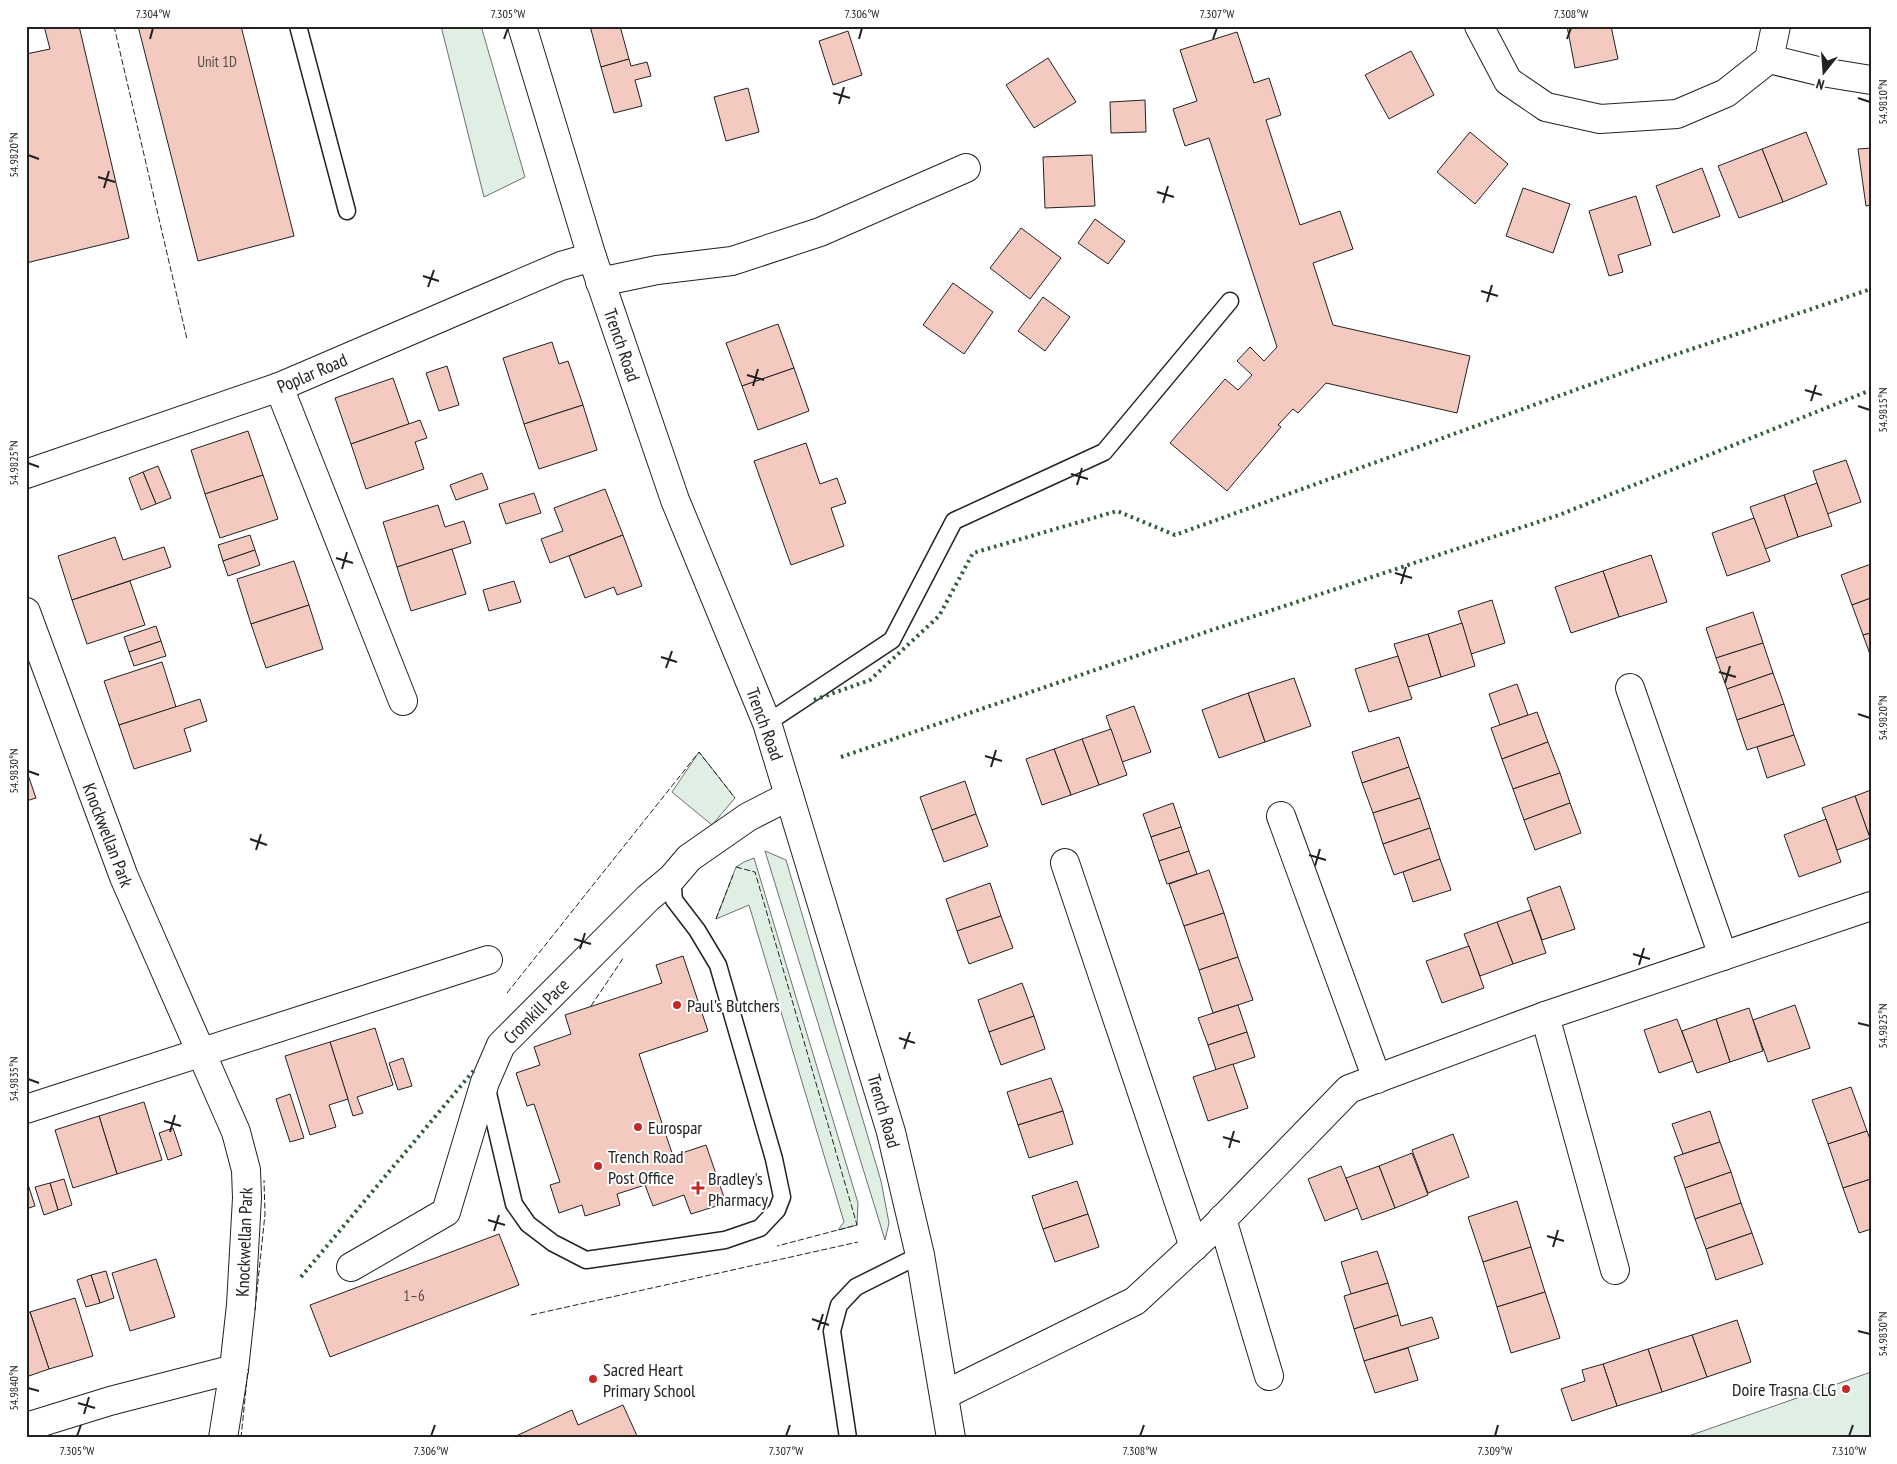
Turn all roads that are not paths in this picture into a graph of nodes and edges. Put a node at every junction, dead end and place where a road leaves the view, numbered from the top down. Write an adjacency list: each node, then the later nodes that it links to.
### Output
1 (298, 26): 8 (lane)
2 (522, 26): 9 (street, Trench Road)
3 (1480, 26): 5 (street)
4 (1776, 26): 5 (street)
5 (1769, 59): 6 (street)
6 (1871, 80)
7 (966, 168): 10 (street)
8 (347, 211)
9 (592, 256): 10 (street, Trench Road); 12 (street, Poplar Road)
10 (600, 282): 17 (street, Trench Road)
11 (1230, 301): 17 (lane)
12 (279, 387): 13 (street, Poplar Road); 16 (street)
13 (26, 474)
14 (26, 612): 26 (street, Knockwellan Park)
15 (1630, 688): 23 (street)
16 (403, 701)
17 (767, 723): 18 (street, Trench Road)
18 (789, 796): 21 (street, Cromkill Pace); 32 (street, Trench Road)
19 (1281, 816): 27 (street)
20 (1065, 863): 31 (street)
21 (672, 878): 28 (street, Cromkill Pace); 28 (lane)
22 (1871, 906): 23 (street)
23 (1724, 956): 25 (street)
24 (488, 960): 26 (street)
25 (1545, 1016): 27 (street); 34 (street)
26 (200, 1054): 29 (street); 35 (street, Knockwellan Park)
27 (1377, 1079): 30 (street)
28 (485, 1082): 33 (street, Cromkill Pace)
29 (26, 1109)
30 (1222, 1219): 31 (street); 36 (street)
31 (1194, 1247): 37 (street)
32 (920, 1255): 37 (street, Trench Road); 40 (lane)
33 (351, 1267)
34 (1615, 1270)
35 (234, 1369): 38 (street); 39 (street, Knockwellan Park)
36 (1269, 1376)
37 (944, 1395): 41 (street, Trench Road)
38 (26, 1427)
39 (223, 1438)
40 (848, 1438)
41 (951, 1438)

